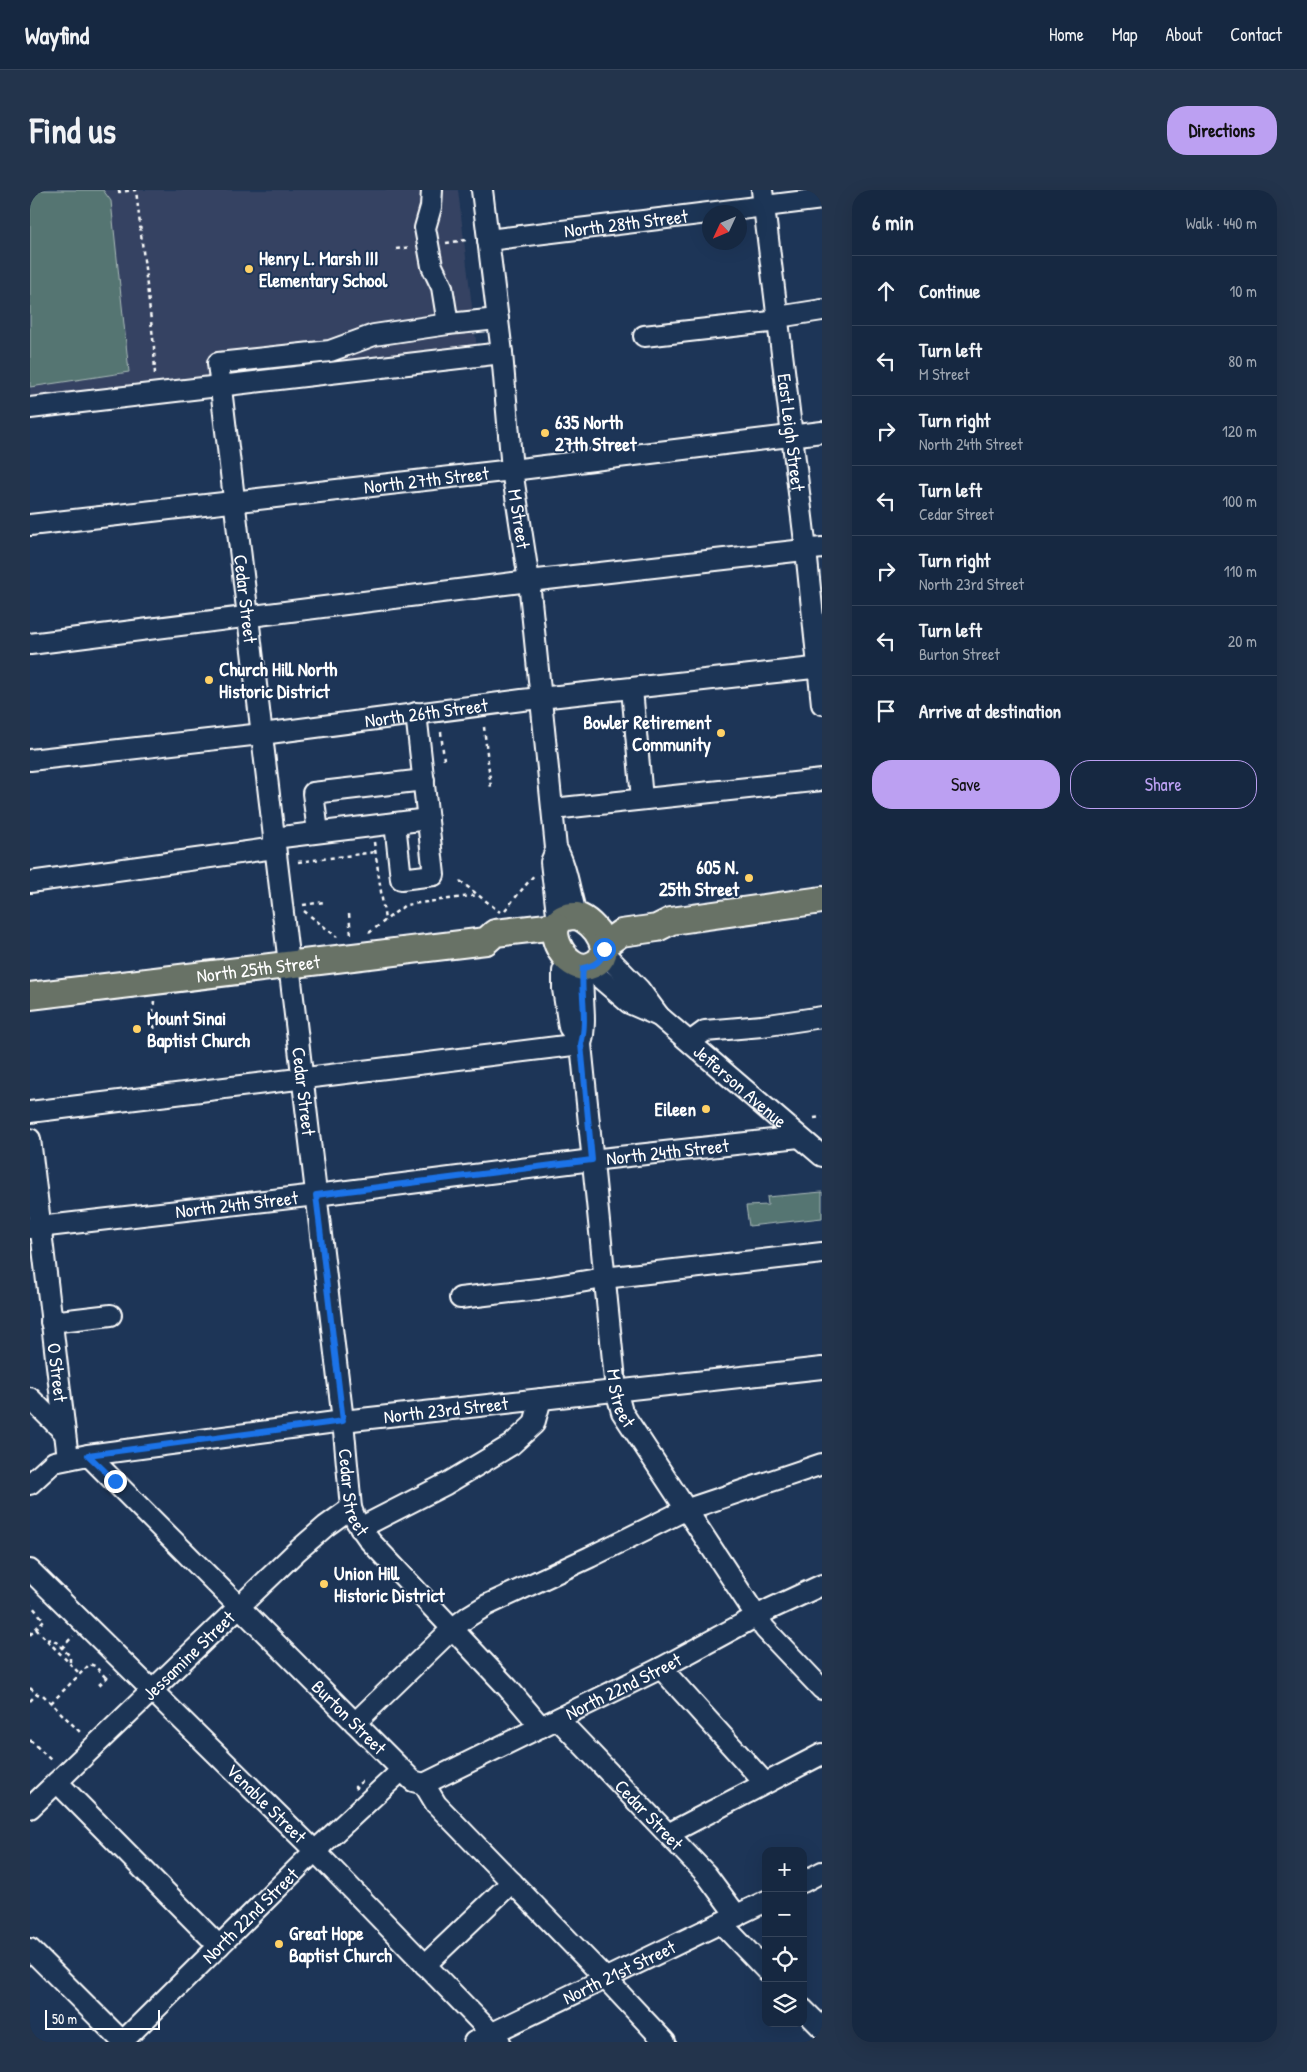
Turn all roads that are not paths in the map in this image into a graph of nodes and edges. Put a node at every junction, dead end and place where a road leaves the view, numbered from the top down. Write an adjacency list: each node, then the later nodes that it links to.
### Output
1 (432, 190): 9 (street)
2 (482, 190): 5 (street, M Street)
3 (763, 198): 4 (street, North 28th Street); 5 (street, North 28th Street); 8 (street, East Leigh Street)
4 (822, 199)
5 (488, 240): 7 (street, M Street)
6 (822, 310): 8 (street)
7 (498, 319): 9 (street); 11 (street, M Street)
8 (779, 319): 10 (street); 15 (street, East Leigh Street)
9 (448, 324): 12 (street, Cedar Street)
10 (644, 336)
11 (502, 353): 12 (street); 16 (street, M Street)
12 (221, 387): 13 (street); 17 (street, Cedar Street)
13 (30, 408)
14 (822, 432): 15 (street, North 27th Street)
15 (791, 436): 16 (street, North 27th Street); 19 (street, East Leigh Street)
16 (512, 470): 17 (street, North 27th Street); 20 (street, M Street)
17 (234, 502): 18 (street, North 27th Street); 21 (street, Cedar Street)
18 (30, 525)
19 (814, 549): 20 (street); 23 (street, East Leigh Street)
20 (529, 580): 21 (street); 25 (street, M Street)
21 (248, 616): 22 (street); 28 (street, Cedar Street)
22 (30, 644)
23 (820, 668): 24 (street, North 26th Street); 26 (street, East Leigh Street)
24 (632, 689): 25 (street, North 26th Street); 32 (street)
25 (540, 699): 27 (street, North 26th Street); 33 (street, M Street)
26 (822, 704)
27 (416, 713): 28 (street, North 26th Street); 30 (street)
28 (262, 734): 29 (street, North 26th Street); 37 (street, Cedar Street)
29 (30, 760)
30 (424, 780): 34 (street); 36 (street)
31 (822, 780): 32 (street)
32 (642, 800): 33 (street)
33 (553, 810): 40 (street, M Street)
34 (428, 819): 35 (street); 35 (street)
35 (395, 823): 36 (street)
36 (318, 832): 37 (street)
37 (275, 843): 38 (street); 41 (street, Cedar Street)
38 (30, 882)
39 (822, 900): 40 (main road)
40 (578, 943): 41 (main road, North 25th Street); 44 (street, Jefferson Avenue); 45 (street, M Street)
41 (289, 965): 42 (main road, North 25th Street); 46 (street, Cedar Street)
42 (30, 996)
43 (822, 1017): 44 (street)
44 (690, 1042): 48 (street, Jefferson Avenue)
45 (581, 1044): 46 (street); 51 (street, M Street)
46 (303, 1079): 47 (street); 52 (street, Cedar Street)
47 (30, 1112)
48 (799, 1137): 50 (street, Jefferson Avenue); 51 (street, North 24th Street)
49 (30, 1138): 53 (street, O Street)
50 (822, 1156)
51 (592, 1160): 52 (street, North 24th Street); 55 (street, M Street)
52 (316, 1195): 53 (street, North 24th Street); 63 (street, Cedar Street)
53 (35, 1227): 58 (street, O Street)
54 (822, 1253): 55 (street)
55 (604, 1278): 56 (street); 60 (street, M Street)
56 (460, 1298)
57 (111, 1315): 58 (street)
58 (52, 1322): 64 (street, O Street)
59 (822, 1368): 60 (street, North 23rd Street)
60 (616, 1390): 62 (street, North 23rd Street); 70 (street, M Street)
61 (30, 1398): 64 (street)
62 (541, 1399): 63 (street, North 23rd Street); 71 (street)
63 (343, 1421): 65 (street, North 23rd Street); 69 (street, Cedar Street)
64 (65, 1433): 66 (street, O Street)
65 (88, 1455): 66 (street, North 23rd Street); 74 (street, Burton Street)
66 (68, 1458): 68 (street, North 23rd Street)
67 (822, 1464): 70 (street)
68 (31, 1481)
69 (351, 1508): 71 (street, Cedar Street); 74 (street, Jessamine Street)
70 (685, 1510): 75 (street, M Street); 76 (street)
71 (360, 1528): 76 (street, Cedar Street)
72 (30, 1570): 79 (street, Venable Street)
73 (822, 1585): 75 (street, North 22nd Street)
74 (240, 1606): 79 (street, Jessamine Street); 80 (street, Burton Street)
75 (756, 1616): 77 (street, North 22nd Street); 78 (street, M Street)
76 (452, 1630): 80 (street); 81 (street, Cedar Street)
77 (661, 1668): 81 (street, North 22nd Street); 85 (street)
78 (822, 1689)
79 (152, 1691): 84 (street, Jessamine Street); 89 (street, Venable Street)
80 (355, 1723): 83 (street, Burton Street)
81 (549, 1723): 86 (street, North 22nd Street); 88 (street, Cedar Street)
82 (822, 1754): 85 (street)
83 (402, 1770): 86 (street, Burton Street); 89 (street, North 22nd Street)
84 (56, 1773): 87 (street, Jessamine Street); 95 (street)
85 (764, 1782): 88 (street)
86 (424, 1784): 92 (street, Burton Street)
87 (30, 1808)
88 (668, 1834): 94 (street, Cedar Street)
89 (315, 1852): 95 (street, North 22nd Street); 97 (street, Venable Street)
90 (822, 1872): 91 (street)
91 (807, 1880)
92 (512, 1882): 97 (street); 99 (street, Burton Street)
93 (762, 1904): 94 (street, North 21st Street)
94 (729, 1920): 98 (street, Cedar Street); 99 (street, North 21st Street)
95 (219, 1946): 101 (street, North 22nd Street)
96 (30, 1949): 101 (street)
97 (425, 1965): 100 (street, Venable Street)
98 (762, 1965)
99 (606, 1979): 100 (street, North 21st Street); 103 (street, Burton Street)
100 (496, 2038): 102 (street, North 21st Street)
101 (123, 2042)
102 (474, 2042)
103 (665, 2042)

